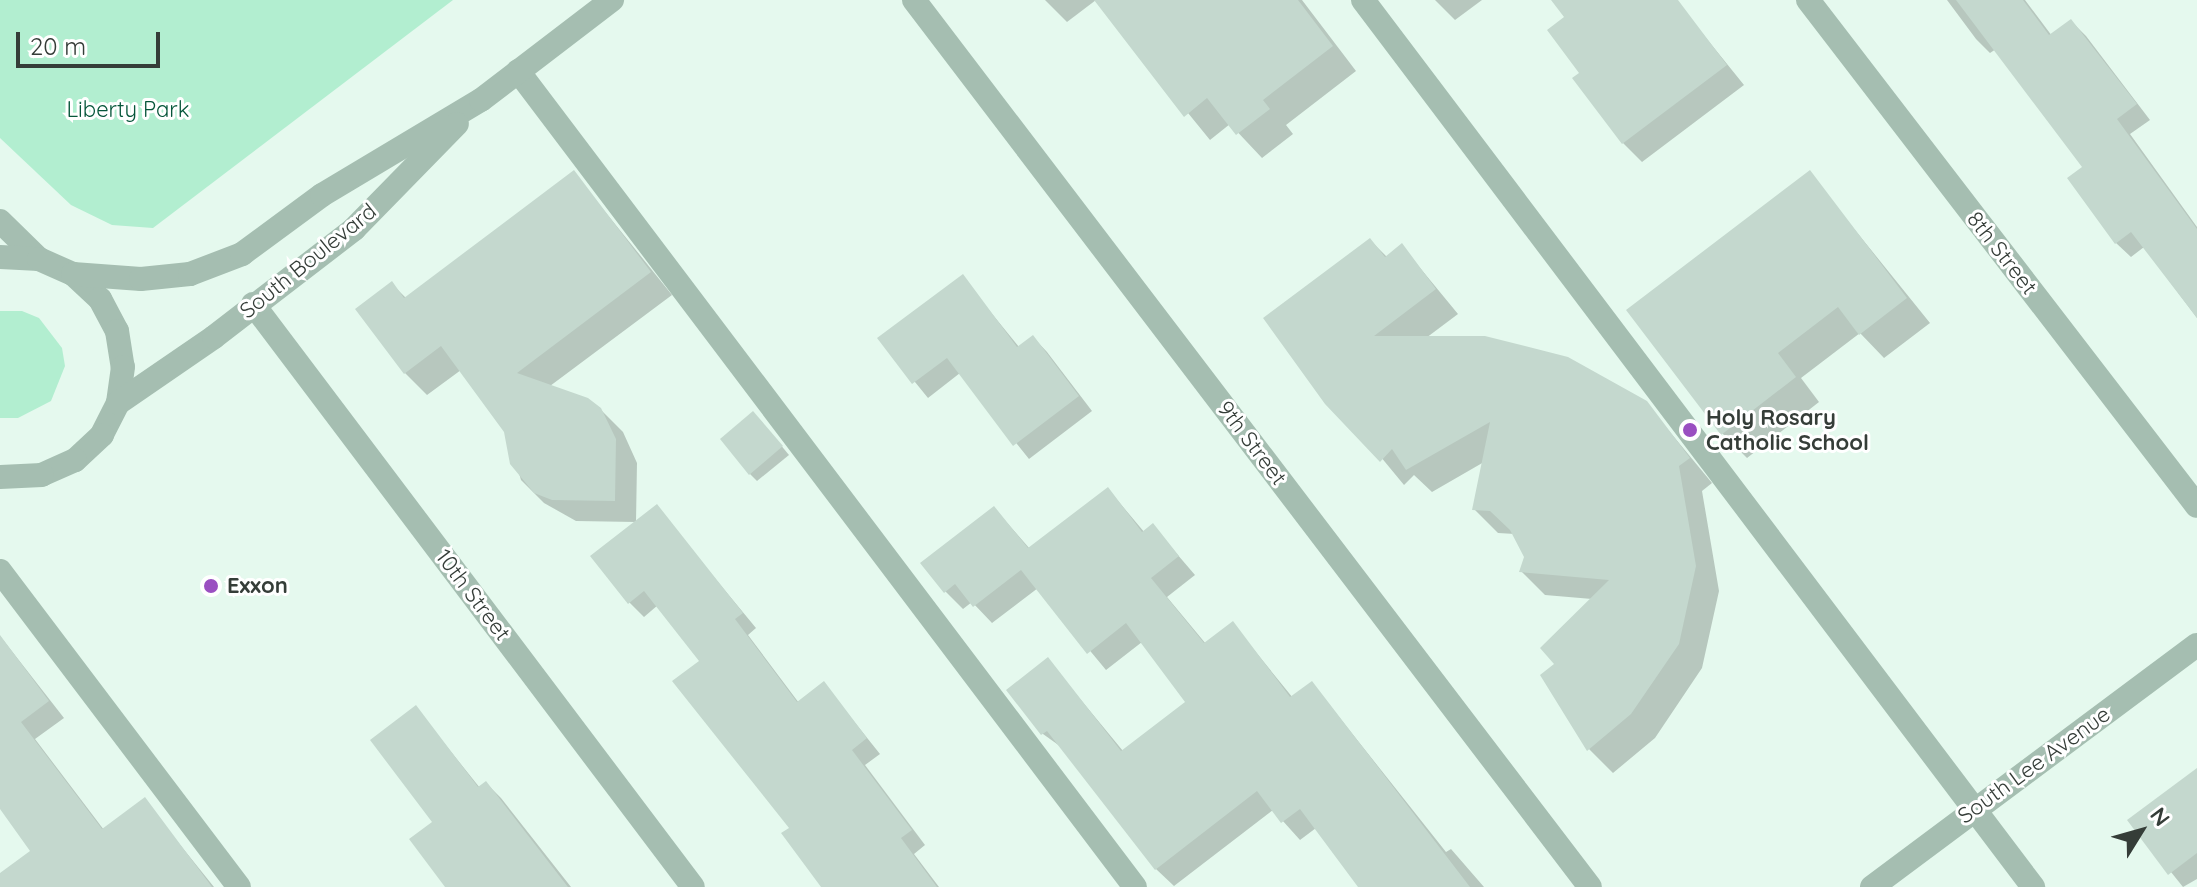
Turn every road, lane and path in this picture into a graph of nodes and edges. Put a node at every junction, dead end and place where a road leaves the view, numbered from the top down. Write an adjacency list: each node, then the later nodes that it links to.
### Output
1 (612, 0): 5 (street, South Boulevard)
2 (914, 0): 21 (street, 9th Street)
3 (1363, 0): 17 (street)
4 (1808, 0): 14 (street, 8th Street)
5 (518, 71): 6 (street, South Boulevard); 20 (street)
6 (481, 100): 10 (street, South Boulevard); 11 (street, South Boulevard)
7 (0, 221): 9 (street)
8 (0, 257): 9 (street)
9 (39, 259): 10 (street)
10 (73, 274): 12 (street)
11 (253, 304): 12 (street, South Boulevard); 19 (street, 10th Street)
12 (118, 403): 13 (street)
13 (0, 477)
14 (2197, 506)
15 (0, 571): 18 (street)
16 (2197, 645): 17 (street, South Lee Avenue)
17 (1974, 809): 22 (street, South Lee Avenue); 23 (street)
18 (239, 887)
19 (693, 887)
20 (1135, 887)
21 (1590, 887)
22 (1872, 887)
23 (2033, 887)

